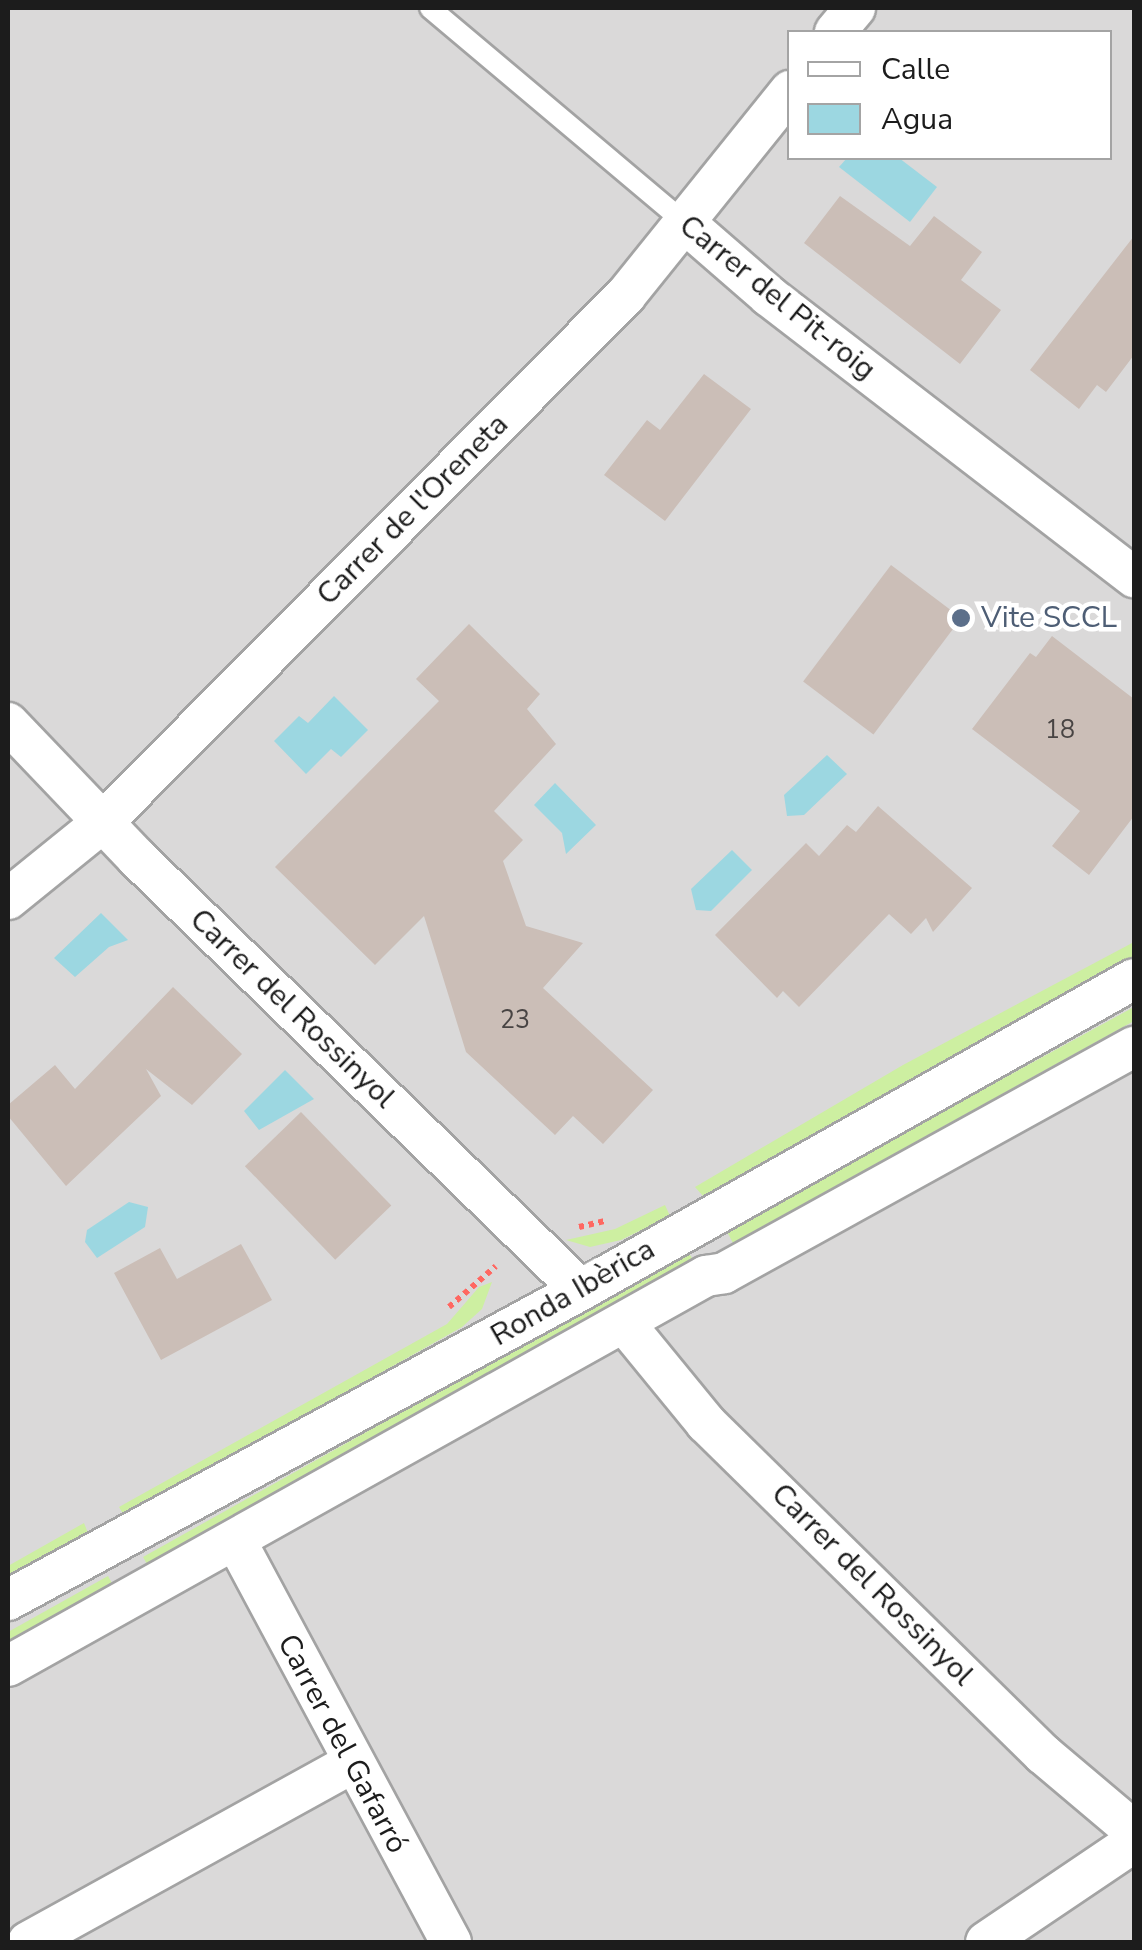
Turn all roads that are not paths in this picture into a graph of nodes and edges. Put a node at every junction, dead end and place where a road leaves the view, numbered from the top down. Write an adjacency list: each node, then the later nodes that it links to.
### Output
1 (430, 8): 5 (lane, Carrer del Pit-roig)
2 (854, 8): 3 (street)
3 (837, 30)
4 (787, 95): 5 (street, Carrer de l'Oreneta)
5 (685, 222): 6 (street, Carrer del Pit-roig); 8 (street, Carrer de l'Oreneta)
6 (1134, 577)
7 (8, 722): 8 (street, Carrer del Rossinyol)
8 (102, 822): 9 (street, Carrer de l'Oreneta); 12 (street, Carrer del Rossinyol)
9 (8, 900)
10 (1134, 979): 12 (street, Ronda Ibèrica)
11 (1134, 1047): 13 (street, Ronda Ibèrica)
12 (581, 1290): 15 (street, Ronda Ibèrica)
13 (624, 1324): 14 (street, Ronda Ibèrica); 18 (street, Carrer del Rossinyol)
14 (237, 1543): 16 (street, Ronda Ibèrica); 17 (street, Carrer del Gafarró)
15 (8, 1600)
16 (8, 1666)
17 (351, 1764): 20 (street); 21 (street, Carrer del Gafarró)
18 (1134, 1831)
19 (1134, 1842): 22 (street)
20 (28, 1942)
21 (451, 1942)
22 (986, 1942)

